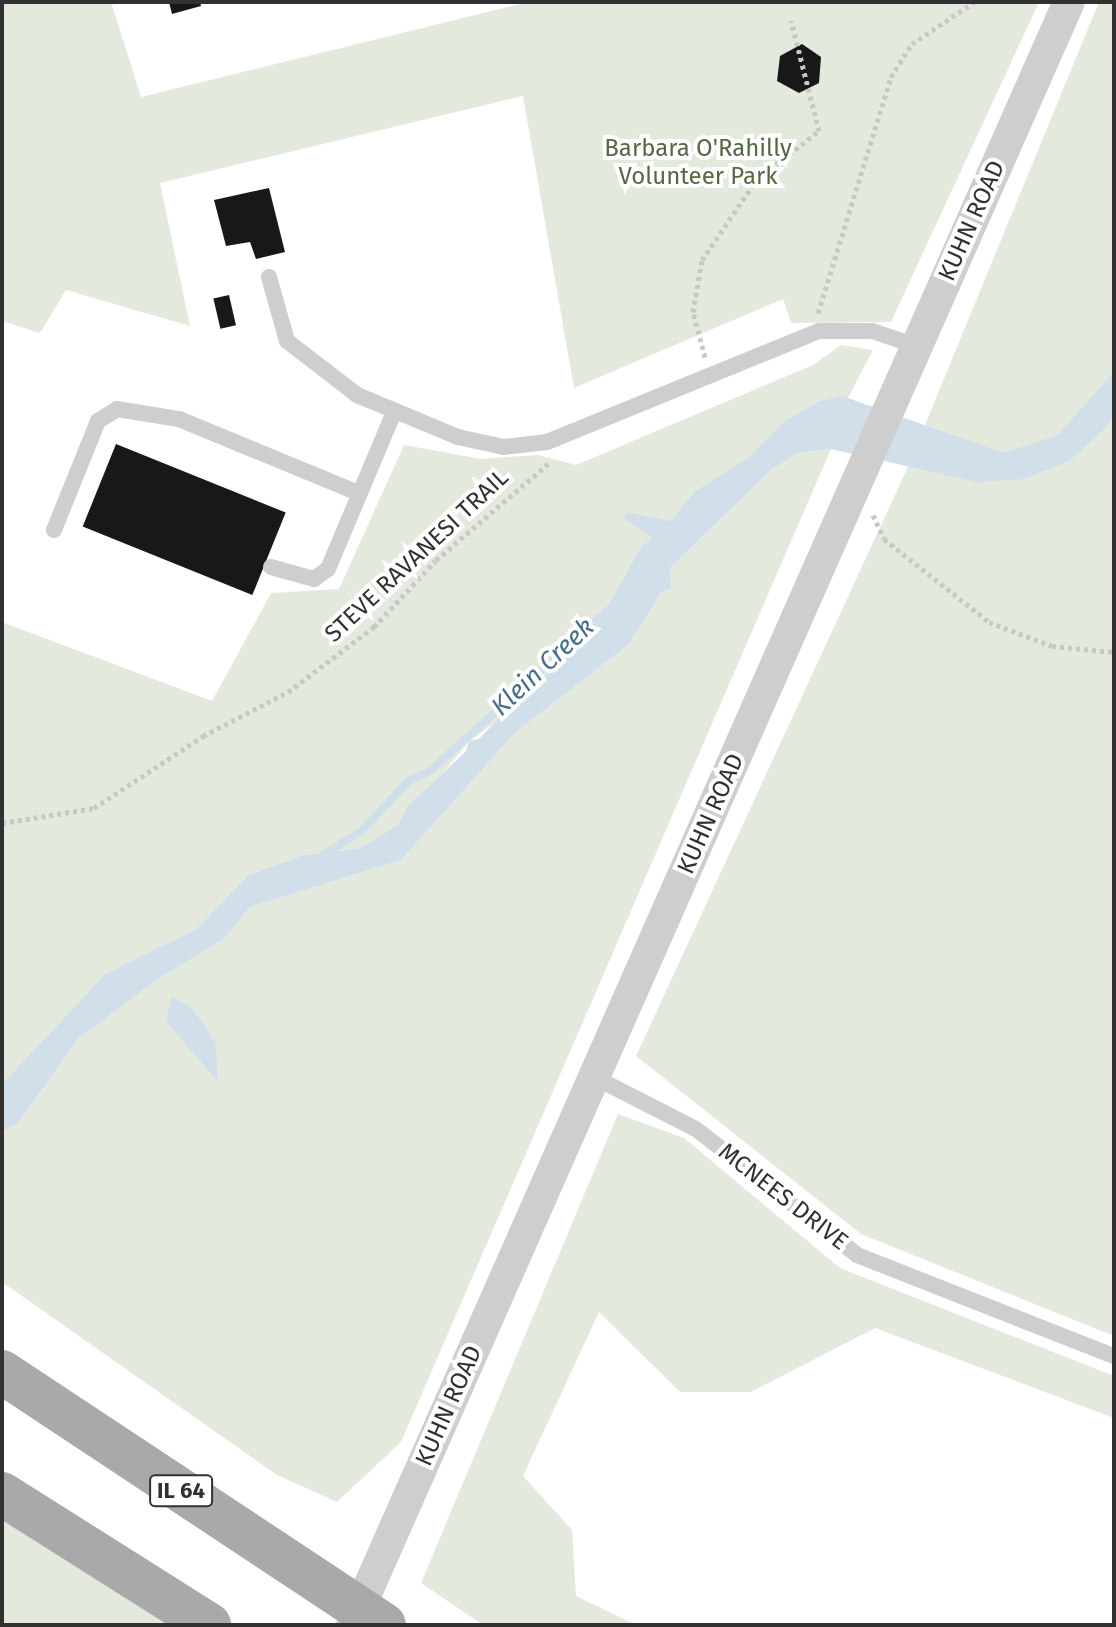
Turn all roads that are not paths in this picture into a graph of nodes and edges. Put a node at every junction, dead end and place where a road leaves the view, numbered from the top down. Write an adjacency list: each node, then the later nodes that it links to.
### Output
1 (1069, 2): 3 (street, KUHN ROAD)
2 (269, 277): 4 (lane)
3 (917, 346): 4 (lane); 8 (street, KUHN ROAD)
4 (393, 414): 5 (lane)
5 (356, 492): 6 (lane); 7 (lane)
6 (54, 530)
7 (271, 567)
8 (594, 1077): 9 (lane, MCNEES DRIVE); 12 (street, KUHN ROAD)
9 (1114, 1356)
10 (2, 1372): 12 (main road, IL 64)
11 (2, 1494): 13 (main road)
12 (365, 1620)
13 (209, 1625)

